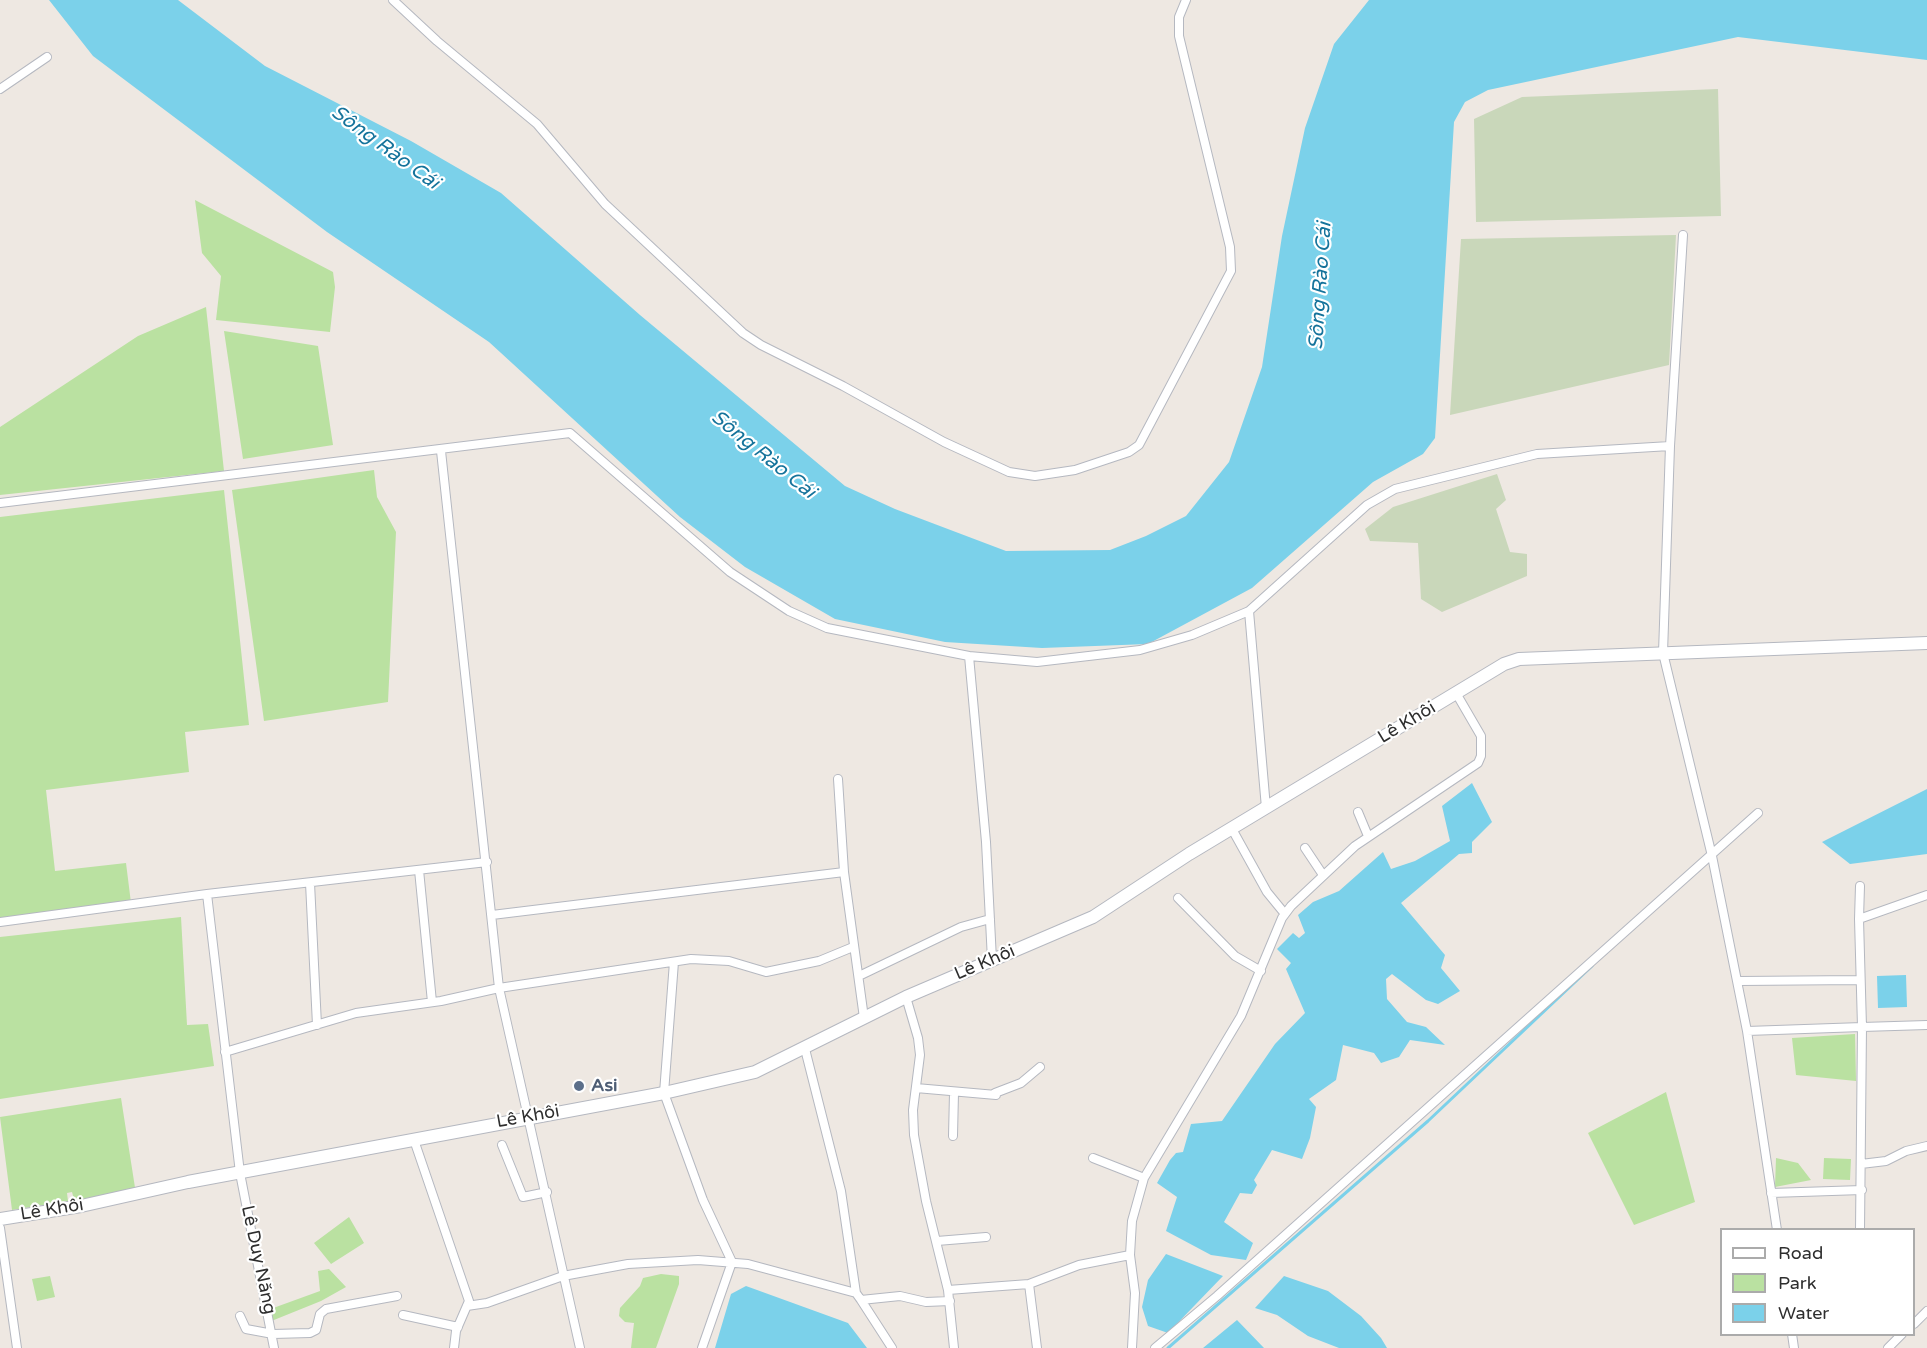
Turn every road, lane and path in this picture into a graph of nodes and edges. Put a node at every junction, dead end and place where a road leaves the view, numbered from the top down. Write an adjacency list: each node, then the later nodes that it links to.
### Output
1 (393, 0): 2 (street)
2 (1186, 0)
3 (47, 57): 4 (street)
4 (0, 89)
5 (1683, 235): 6 (street)
6 (1670, 447): 9 (street); 11 (street)
7 (441, 451): 8 (street); 12 (street); 22 (street)
8 (0, 503)
9 (1249, 610): 12 (street); 15 (street)
10 (1927, 643): 11 (street, Lê Khôi)
11 (1663, 653): 13 (street, Lê Khôi); 21 (street)
12 (969, 656): 34 (street)
13 (1456, 693): 15 (street, Lê Khôi); 19 (street)
14 (838, 779): 24 (street)
15 (1266, 808): 18 (street, Lê Khôi)
16 (1358, 812): 19 (street)
17 (1758, 813): 21 (street)
18 (1232, 830): 31 (street); 37 (street, Lê Khôi)
19 (1368, 836): 25 (street)
20 (1305, 849): 25 (street)
21 (1712, 856): 42 (street); 101 (street)
22 (487, 862): 23 (street); 32 (street)
23 (419, 870): 26 (street); 45 (street)
24 (844, 872): 32 (street); 36 (street)
25 (1323, 875): 31 (street)
26 (310, 883): 28 (street); 47 (street)
27 (1860, 886): 33 (street)
28 (207, 894): 35 (street); 52 (street, Lê Duy Năng)
29 (1927, 895): 33 (street)
30 (1178, 898): 39 (street)
31 (1285, 914): 39 (street)
32 (492, 915): 43 (street)
33 (1859, 919): 41 (street)
34 (990, 920): 37 (street); 40 (street)
35 (0, 922)
36 (853, 947): 38 (street); 40 (street)
37 (992, 960): 44 (street, Lê Khôi)
38 (674, 962): 43 (street); 55 (street)
39 (1261, 971): 65 (street)
40 (859, 976): 46 (street)
41 (1860, 980): 42 (street); 49 (street)
42 (1739, 981): 50 (street)
43 (499, 988): 45 (street); 57 (street)
44 (906, 997): 46 (street, Lê Khôi); 54 (street)
45 (432, 1002): 47 (street)
46 (864, 1018): 51 (street, Lê Khôi)
47 (317, 1025): 52 (street)
48 (1927, 1025): 49 (street)
49 (1862, 1027): 50 (street); 63 (street)
50 (1747, 1031): 68 (street)
51 (805, 1049): 55 (street, Lê Khôi); 81 (street)
52 (225, 1052): 64 (street, Lê Duy Năng)
53 (1040, 1067): 56 (street)
54 (916, 1088): 56 (street); 74 (street)
55 (664, 1093): 57 (street, Lê Khôi); 76 (street)
56 (954, 1093): 58 (street)
57 (529, 1117): 59 (street, Lê Khôi); 67 (street)
58 (953, 1136)
59 (414, 1140): 64 (street, Lê Khôi); 83 (street)
60 (501, 1145): 67 (street)
61 (1927, 1146): 63 (street)
62 (1093, 1158): 65 (street)
63 (1861, 1164): 66 (street)
64 (240, 1173): 69 (street, Lê Khôi); 89 (street, Lê Duy Năng)
65 (1144, 1178): 75 (street)
66 (1862, 1190): 68 (street); 72 (street)
67 (547, 1192): 77 (street)
68 (1771, 1192): 71 (street)
69 (0, 1219)
70 (0, 1228): 92 (street)
71 (1777, 1228)
72 (1860, 1228)
73 (986, 1237): 74 (street)
74 (937, 1241): 79 (street)
75 (1130, 1255): 78 (street); 100 (street)
76 (732, 1262): 77 (street); 81 (street); 96 (street)
77 (563, 1276): 83 (street); 95 (street)
78 (1029, 1284): 79 (street); 99 (street)
79 (948, 1290): 82 (street)
80 (397, 1296): 89 (street)
81 (858, 1296): 82 (street); 97 (street)
82 (950, 1301): 98 (street)
83 (467, 1306): 88 (street)
84 (1927, 1311): 87 (street)
85 (403, 1314): 88 (street)
86 (240, 1316): 89 (street)
87 (1915, 1323)
88 (458, 1327): 94 (street)
89 (273, 1334): 93 (street, Lê Duy Năng)
90 (1901, 1336): 91 (street)
91 (1889, 1347)
92 (17, 1348)
93 (274, 1348)
94 (454, 1348)
95 (580, 1348)
96 (702, 1348)
97 (892, 1348)
98 (954, 1348)
99 (1037, 1348)
100 (1132, 1348)
101 (1155, 1348)

